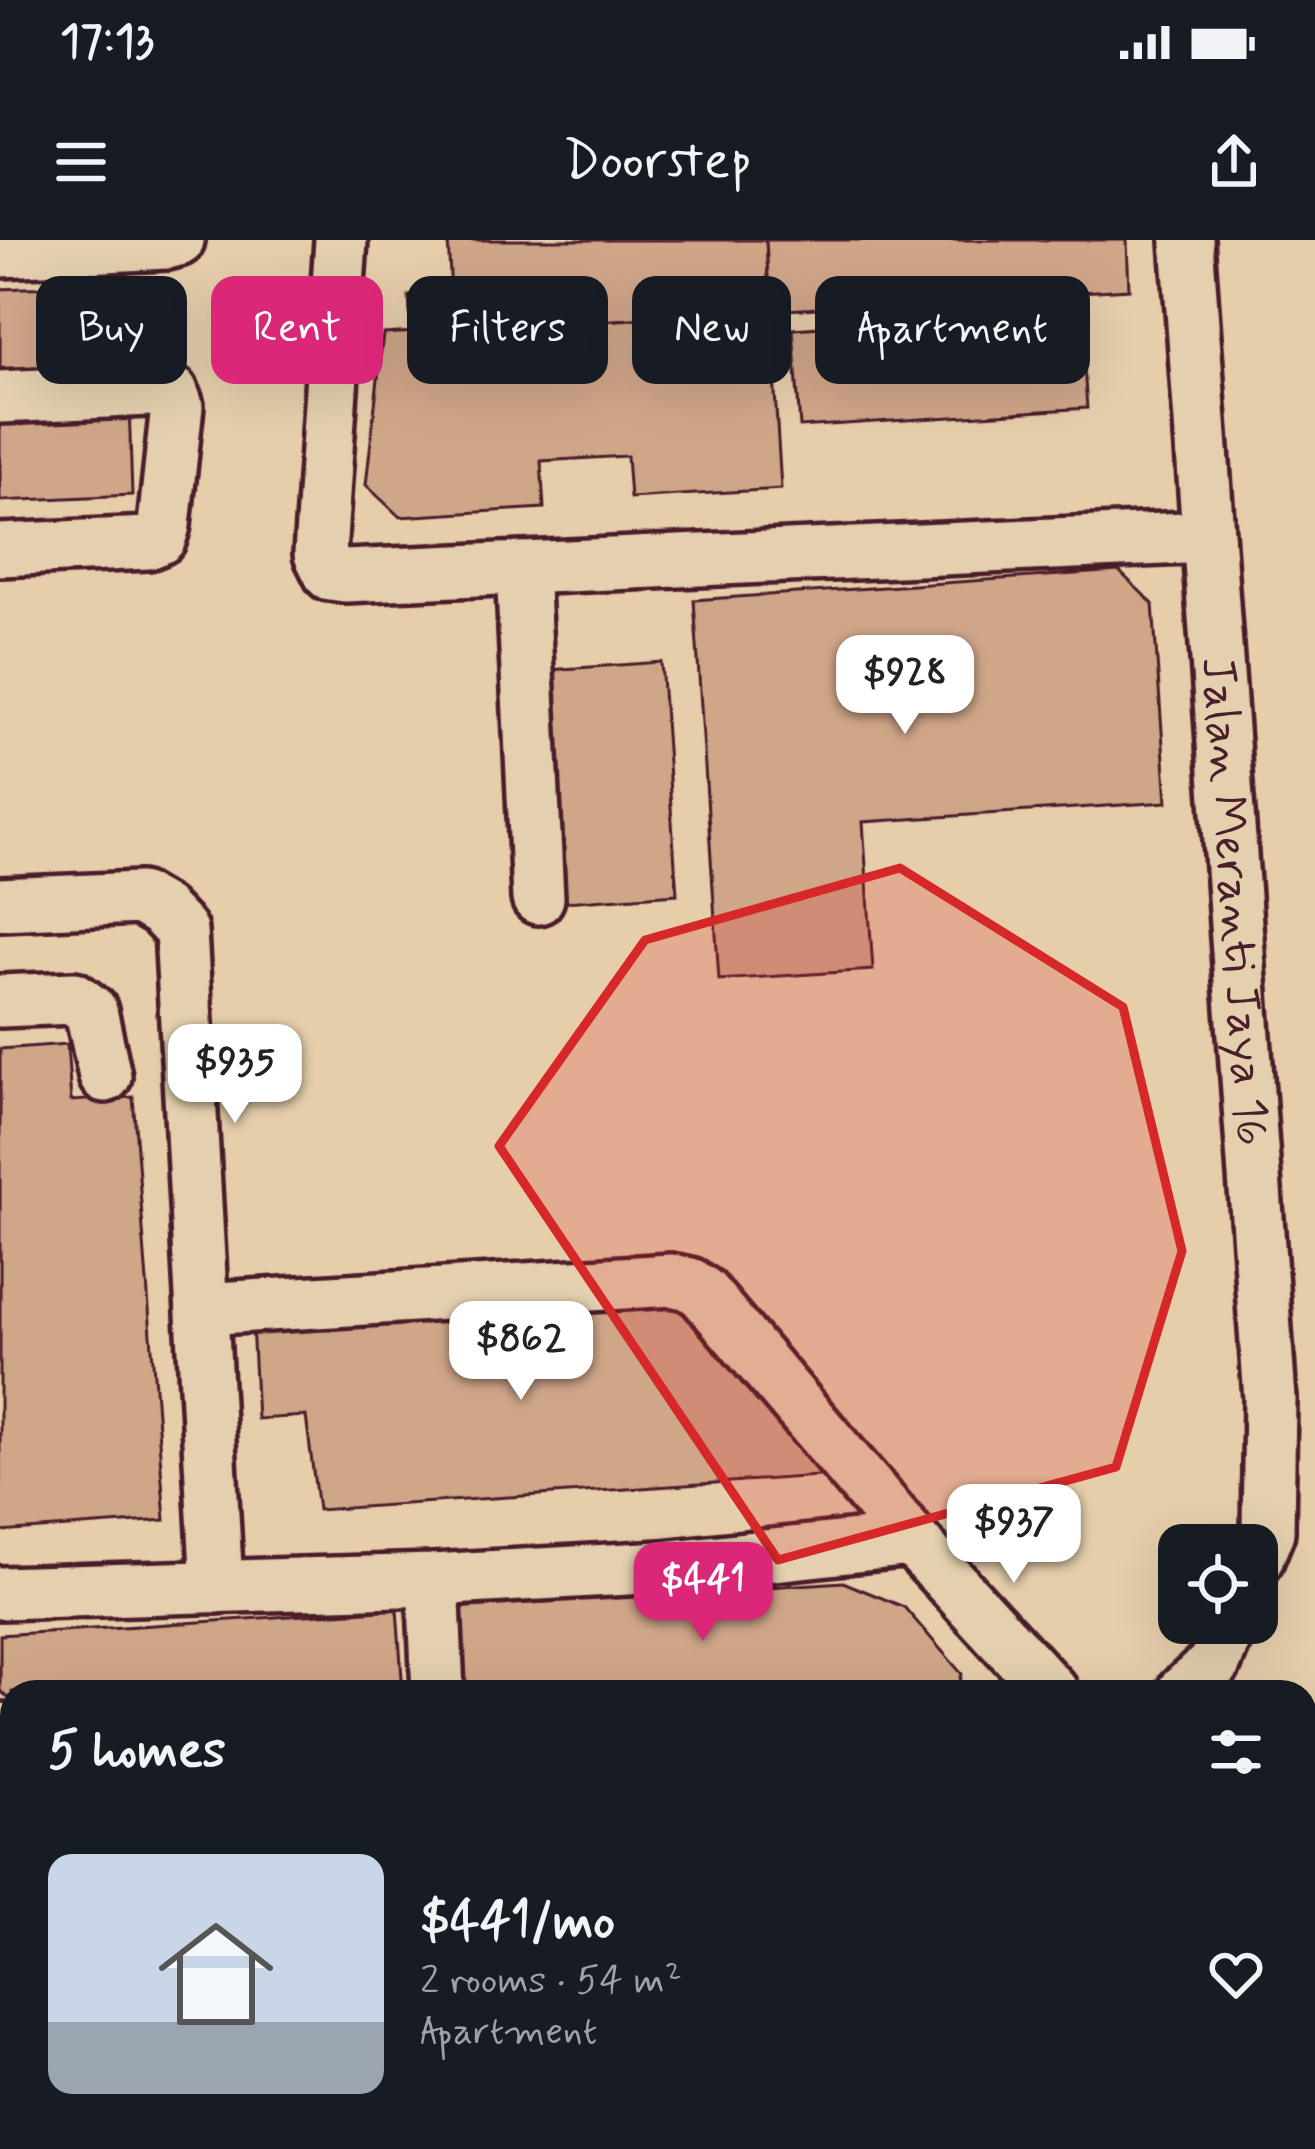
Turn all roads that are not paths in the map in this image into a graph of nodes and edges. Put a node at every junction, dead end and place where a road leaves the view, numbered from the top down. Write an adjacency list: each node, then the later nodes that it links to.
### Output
1 (341, 240): 8 (street)
2 (1187, 240): 6 (street, Jalan Meranti Jaya 16)
3 (173, 242): 4 (street)
4 (0, 251)
5 (0, 397): 7 (street)
6 (1208, 537): 8 (street); 14 (street, Jalan Meranti Jaya 16)
7 (0, 550)
8 (522, 568): 9 (street)
9 (538, 898)
10 (0, 904): 13 (street)
11 (0, 1001): 12 (street)
12 (105, 1076)
13 (202, 1309): 15 (street); 17 (street)
14 (1268, 1524)
15 (912, 1540): 16 (street); 21 (street)
16 (433, 1580): 17 (street); 20 (street)
17 (218, 1587): 18 (street)
18 (0, 1592)
19 (1222, 1644): 22 (street)
20 (437, 1680)
21 (1041, 1680)
22 (1196, 1680)

